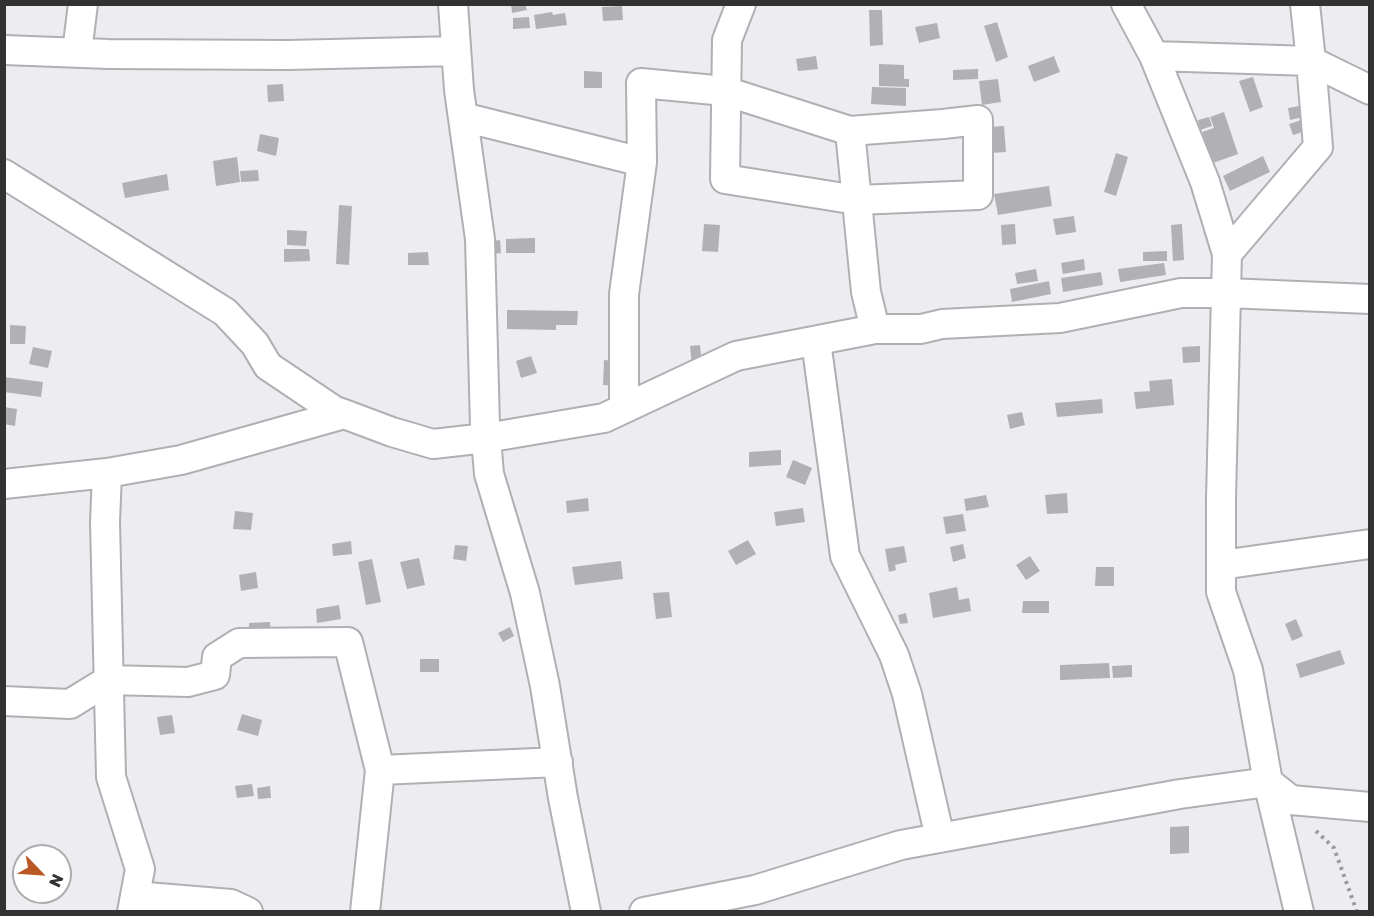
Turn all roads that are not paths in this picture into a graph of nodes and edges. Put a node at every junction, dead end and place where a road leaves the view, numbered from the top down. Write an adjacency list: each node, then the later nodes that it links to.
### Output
1 (83, 4): 8 (street)
2 (453, 4): 7 (street)
3 (741, 4): 12 (street)
4 (1126, 4): 9 (street)
5 (1305, 4): 10 (street)
6 (4, 50): 8 (street)
7 (456, 51): 8 (street); 13 (street)
8 (77, 52)
9 (1154, 56): 10 (street); 18 (street)
10 (1311, 61): 11 (street); 18 (street)
11 (1370, 90)
12 (725, 91): 14 (street); 15 (street); 17 (street)
13 (463, 117): 15 (street); 25 (street)
14 (850, 131): 17 (street); 17 (street)
15 (642, 162): 23 (street)
16 (4, 174): 24 (street)
17 (857, 200): 21 (street)
18 (1227, 254): 19 (street)
19 (1227, 293): 20 (street); 21 (street); 29 (street)
20 (1370, 299)
21 (875, 329): 22 (street)
22 (816, 341): 23 (street); 36 (street)
23 (624, 408): 25 (street)
24 (344, 414): 25 (street); 26 (street)
25 (486, 438): 32 (street)
26 (107, 473): 27 (street); 30 (street)
27 (4, 484)
28 (1370, 544): 29 (street)
29 (1221, 565): 34 (street)
30 (109, 680): 31 (street); 33 (street); 37 (street)
31 (4, 700)
32 (558, 762): 33 (street); 40 (street)
33 (380, 770): 39 (street)
34 (1268, 782): 35 (street); 36 (street); 42 (street)
35 (1370, 807)
36 (940, 838): 41 (street)
37 (133, 904): 38 (street)
38 (248, 912)
39 (365, 912)
40 (586, 912)
41 (644, 912)
42 (1299, 912)

